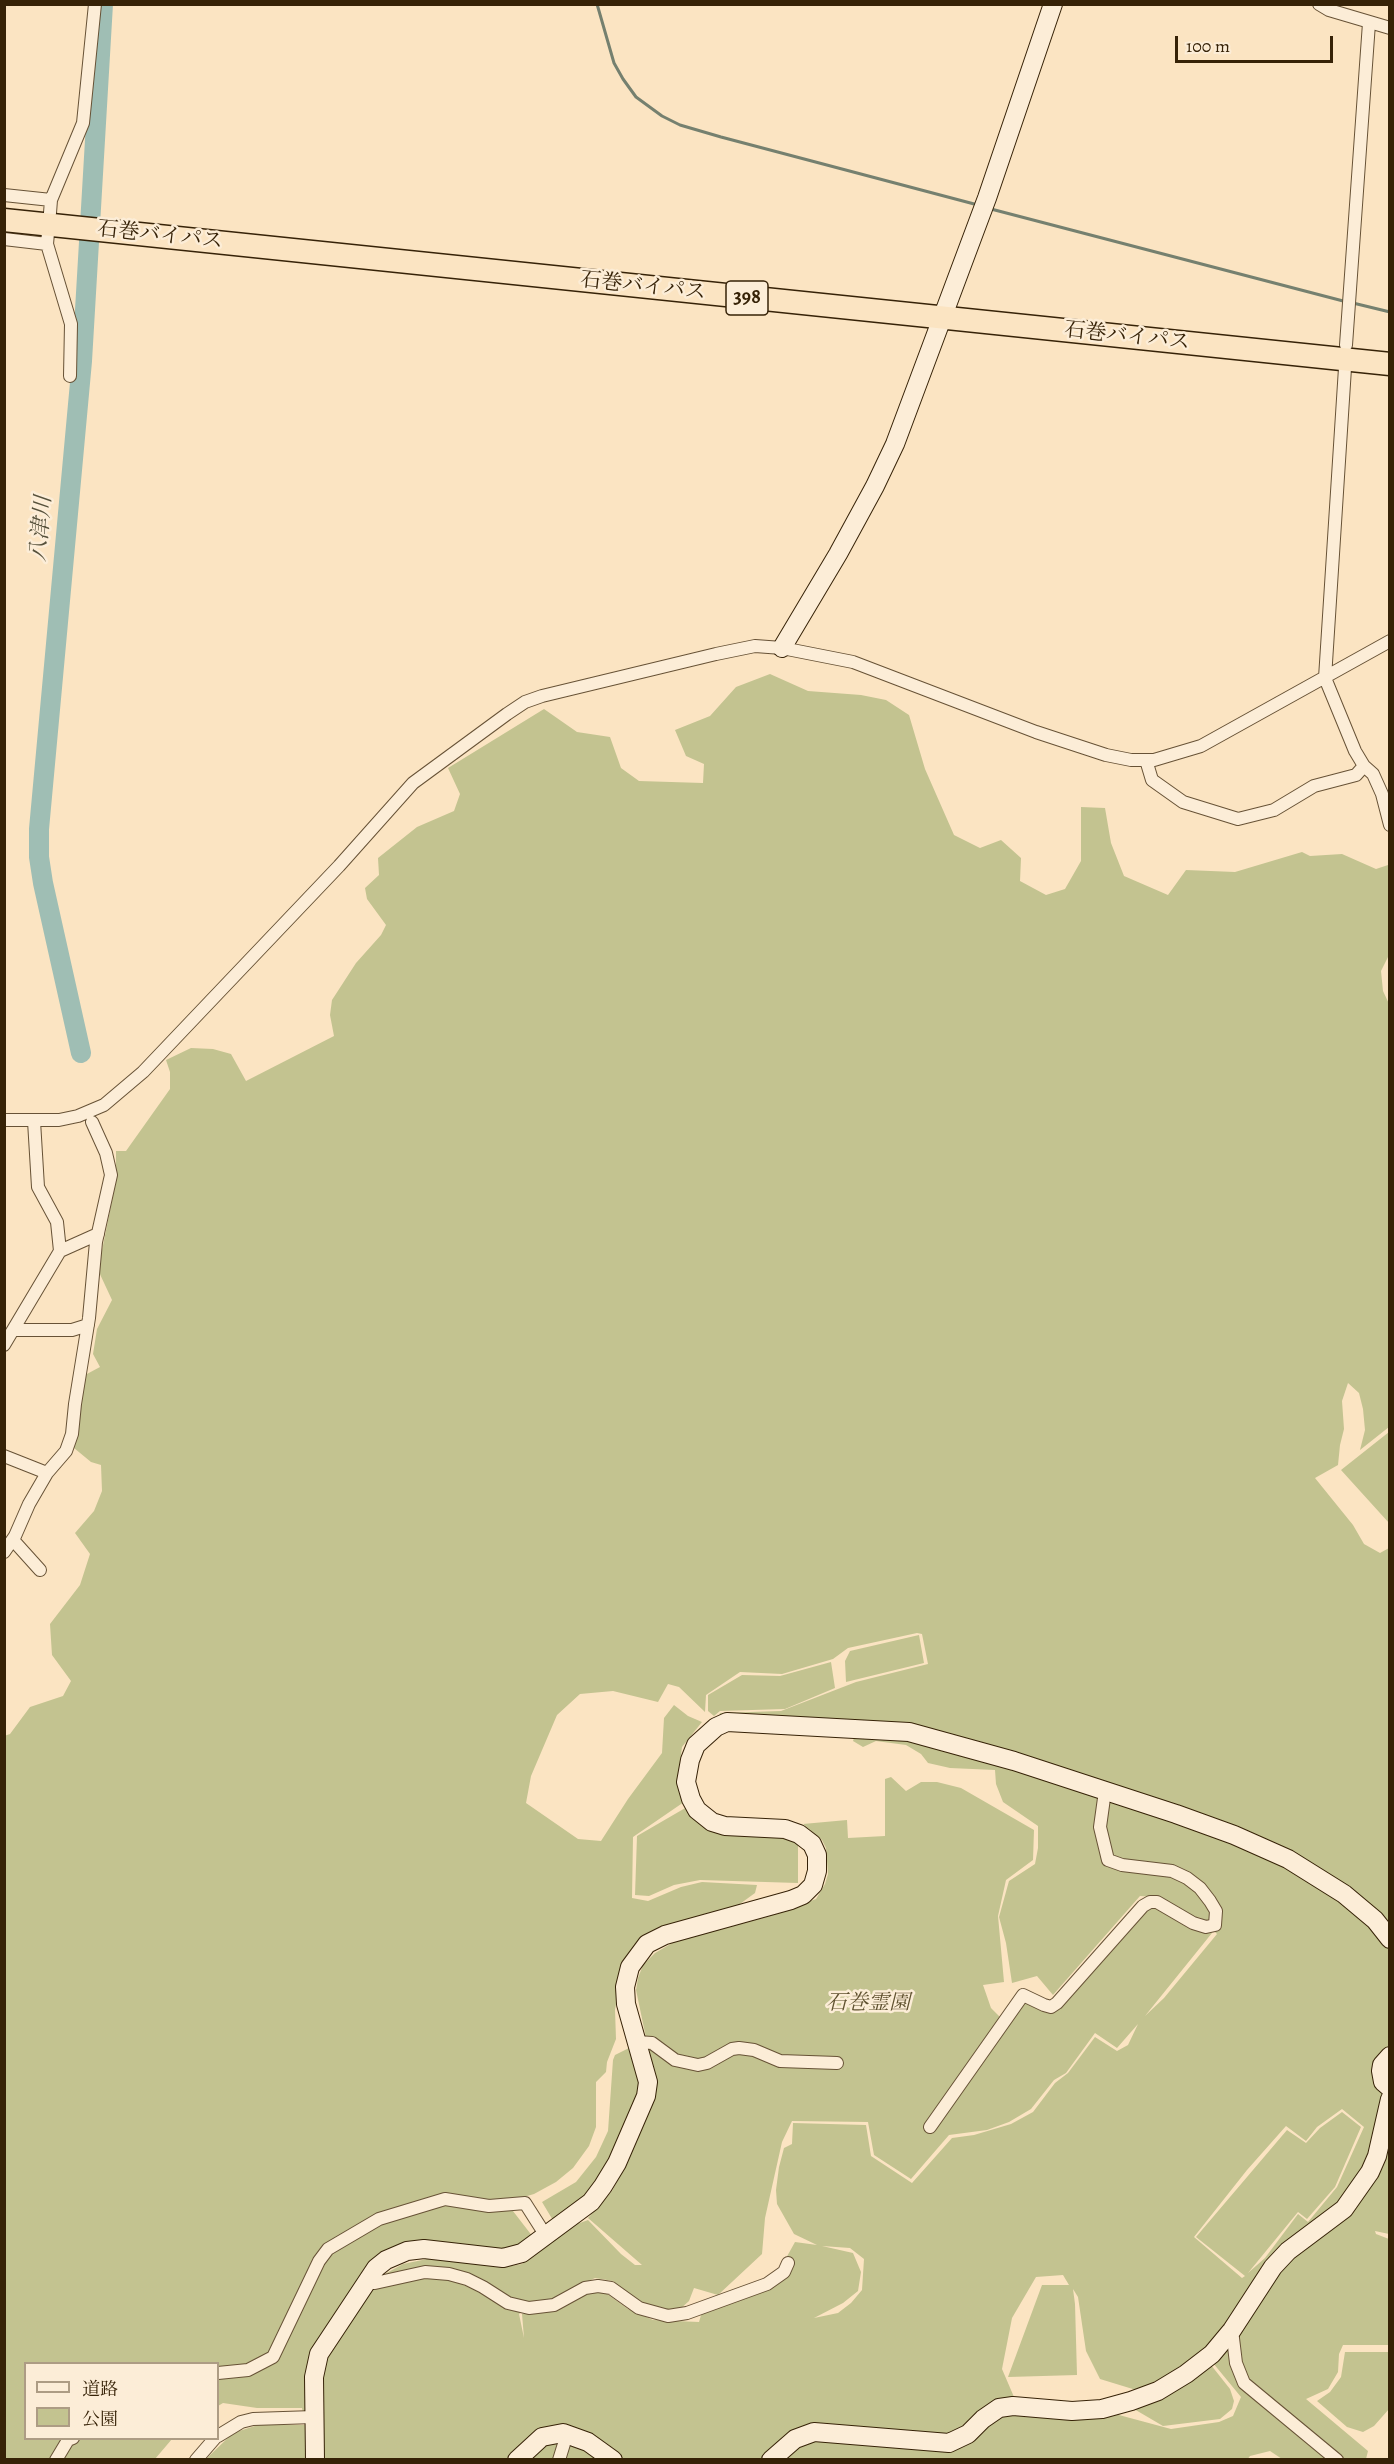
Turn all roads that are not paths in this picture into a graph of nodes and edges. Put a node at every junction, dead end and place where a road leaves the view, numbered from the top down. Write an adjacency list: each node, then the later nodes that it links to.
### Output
1 (95, 4): 6 (street)
2 (1053, 4): 9 (street)
3 (1319, 4): 4 (street)
4 (1369, 23): 5 (street); 10 (street)
5 (1389, 28)
6 (4, 195)
7 (4, 220): 9 (highway, 石巻バイパス / 398)
8 (4, 239): 13 (street)
9 (941, 318): 11 (highway, 石巻バイパス / 398); 15 (street)
10 (1346, 345)
11 (1389, 364)
12 (1345, 368): 16 (street)
13 (70, 376)
14 (1389, 640): 16 (street)
15 (782, 648): 17 (street); 21 (street)
16 (1325, 678): 17 (street); 18 (street)
17 (1146, 760): 18 (street)
18 (1364, 766): 19 (street)
19 (1389, 825)
20 (4, 1120): 21 (street)
21 (34, 1121): 24 (street)
22 (92, 1122): 23 (street)
23 (98, 1234): 24 (street); 25 (street)
24 (60, 1251): 26 (street)
25 (88, 1324): 26 (street); 29 (street)
26 (15, 1330): 27 (street)
27 (4, 1345)
28 (4, 1456): 29 (street)
29 (47, 1473): 30 (street)
30 (13, 1539): 31 (street); 32 (street)
31 (4, 1552)
32 (40, 1570)
33 (1105, 1791): 34 (street); 35 (street); 40 (street)
34 (1389, 1939)
35 (637, 2042): 37 (street); 41 (street)
36 (1389, 2056): 38 (street)
37 (837, 2063)
38 (1389, 2088)
39 (1389, 2099): 44 (street)
40 (930, 2127)
41 (546, 2236): 43 (street); 45 (street)
42 (788, 2263): 43 (street)
43 (365, 2283): 46 (street)
44 (1232, 2330): 57 (street); 58 (street)
45 (219, 2373)
46 (314, 2417): 48 (street); 53 (street)
47 (567, 2434): 54 (street); 55 (street); 56 (street)
48 (219, 2435)
49 (68, 2440): 51 (street)
50 (213, 2440): 52 (street)
51 (56, 2460)
52 (195, 2460)
53 (315, 2460)
54 (517, 2460)
55 (558, 2460)
56 (613, 2460)
57 (771, 2460)
58 (1337, 2460)

